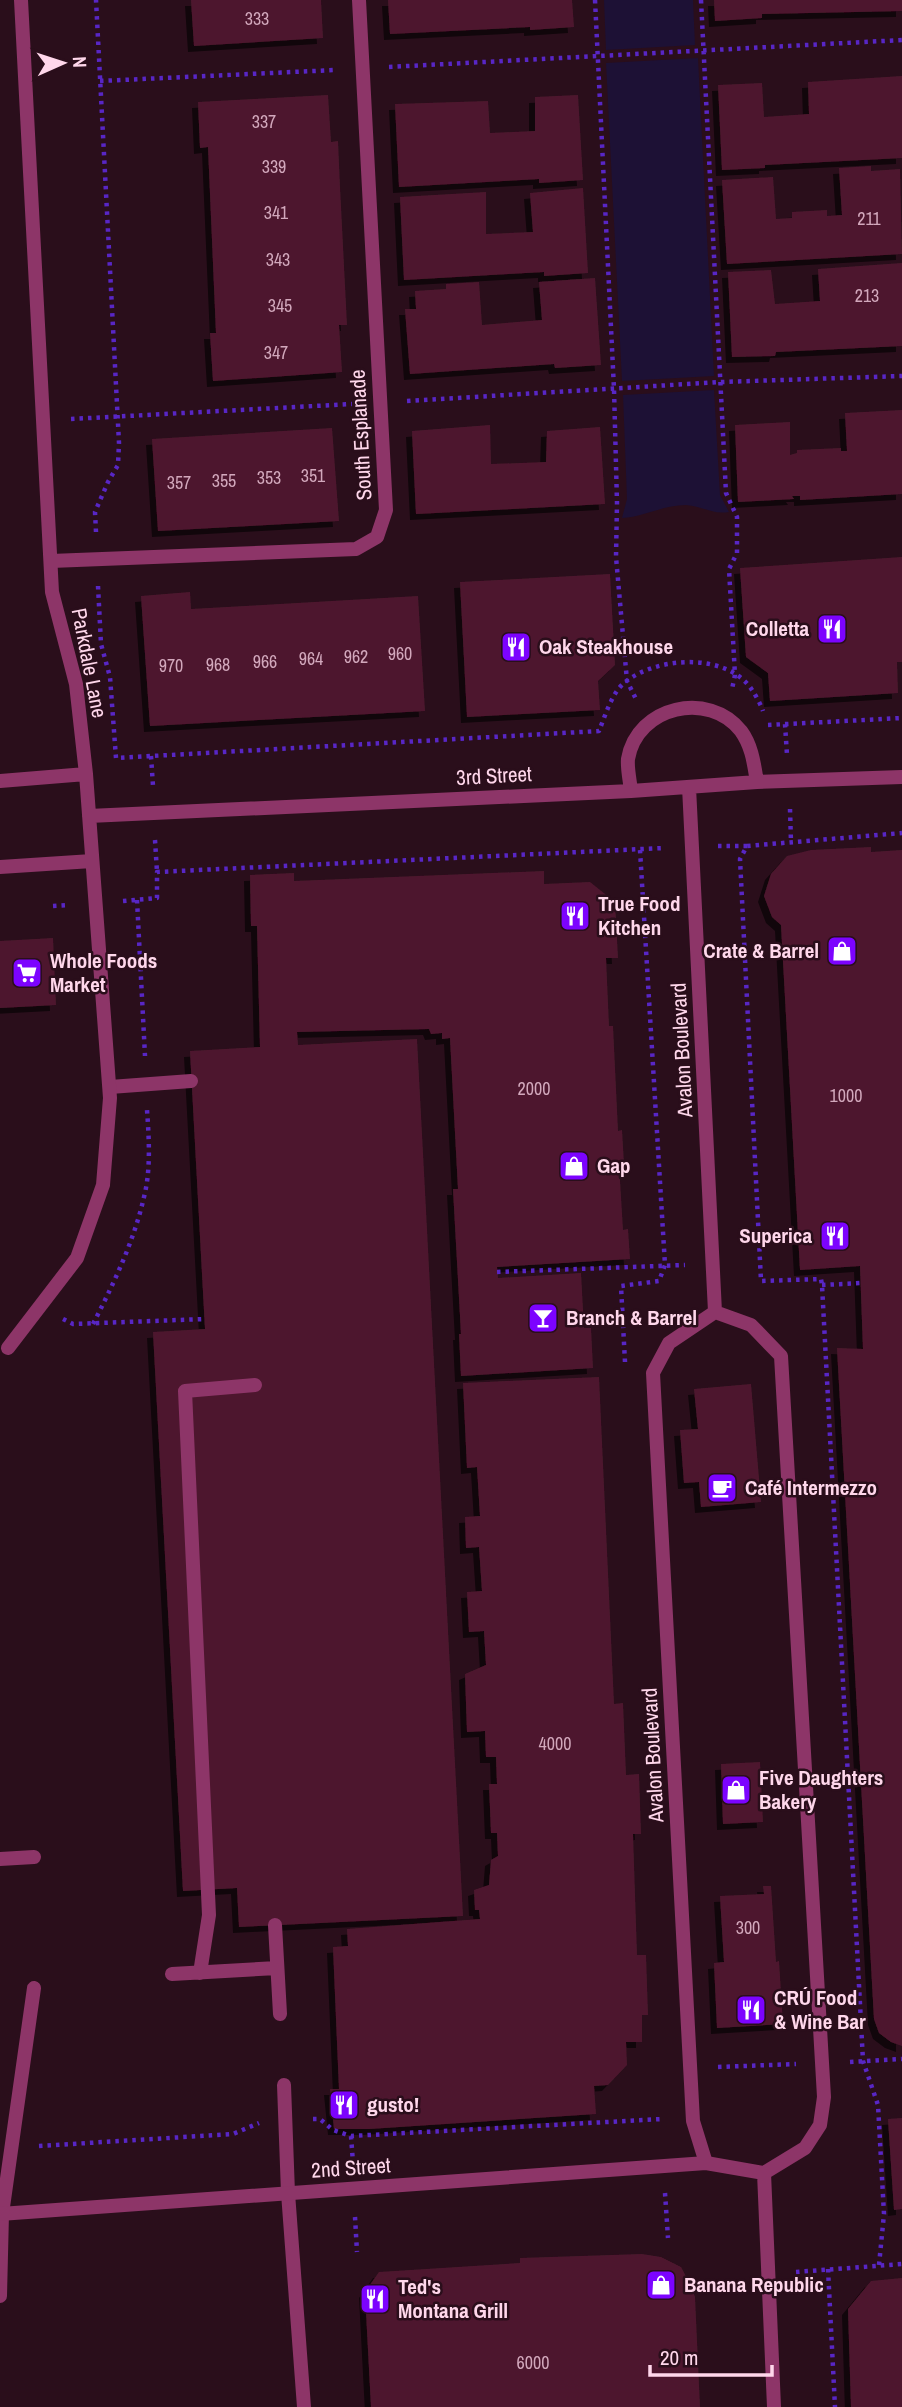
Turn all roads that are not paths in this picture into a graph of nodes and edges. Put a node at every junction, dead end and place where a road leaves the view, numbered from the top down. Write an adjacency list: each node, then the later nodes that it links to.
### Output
1 (21, 0): 3 (street, Parkdale Lane)
2 (359, 0): 3 (street, South Esplanade)
3 (51, 561): 4 (street, Parkdale Lane)
4 (86, 774): 6 (street); 10 (street, Parkdale Lane)
5 (902, 777): 7 (street, 3rd Street)
6 (0, 781)
7 (757, 782): 8 (street, 3rd Street); 9 (street)
8 (689, 787): 9 (street, 3rd Street); 15 (street, Avalon Boulevard)
9 (631, 791): 10 (street, 3rd Street)
10 (89, 816): 11 (street, Parkdale Lane)
11 (92, 861): 12 (street); 14 (street, Parkdale Lane)
12 (0, 867)
13 (191, 1081): 14 (street)
14 (110, 1087): 16 (street, Parkdale Lane)
15 (715, 1312): 27 (street, Avalon Boulevard); 28 (street)
16 (4, 1349)
17 (255, 1385): 22 (street)
18 (34, 1857): 19 (street)
19 (0, 1859)
20 (275, 1925): 21 (street)
21 (276, 1968): 22 (street); 25 (street)
22 (200, 1973): 23 (street)
23 (172, 1974)
24 (34, 1988): 30 (street)
25 (280, 2014)
26 (284, 2085): 29 (street)
27 (706, 2163): 28 (street); 29 (street, 2nd Street)
28 (764, 2173): 33 (street)
29 (288, 2193): 30 (street, 2nd Street); 32 (street)
30 (1, 2214): 31 (street)
31 (0, 2296)
32 (304, 2407)
33 (774, 2407)

